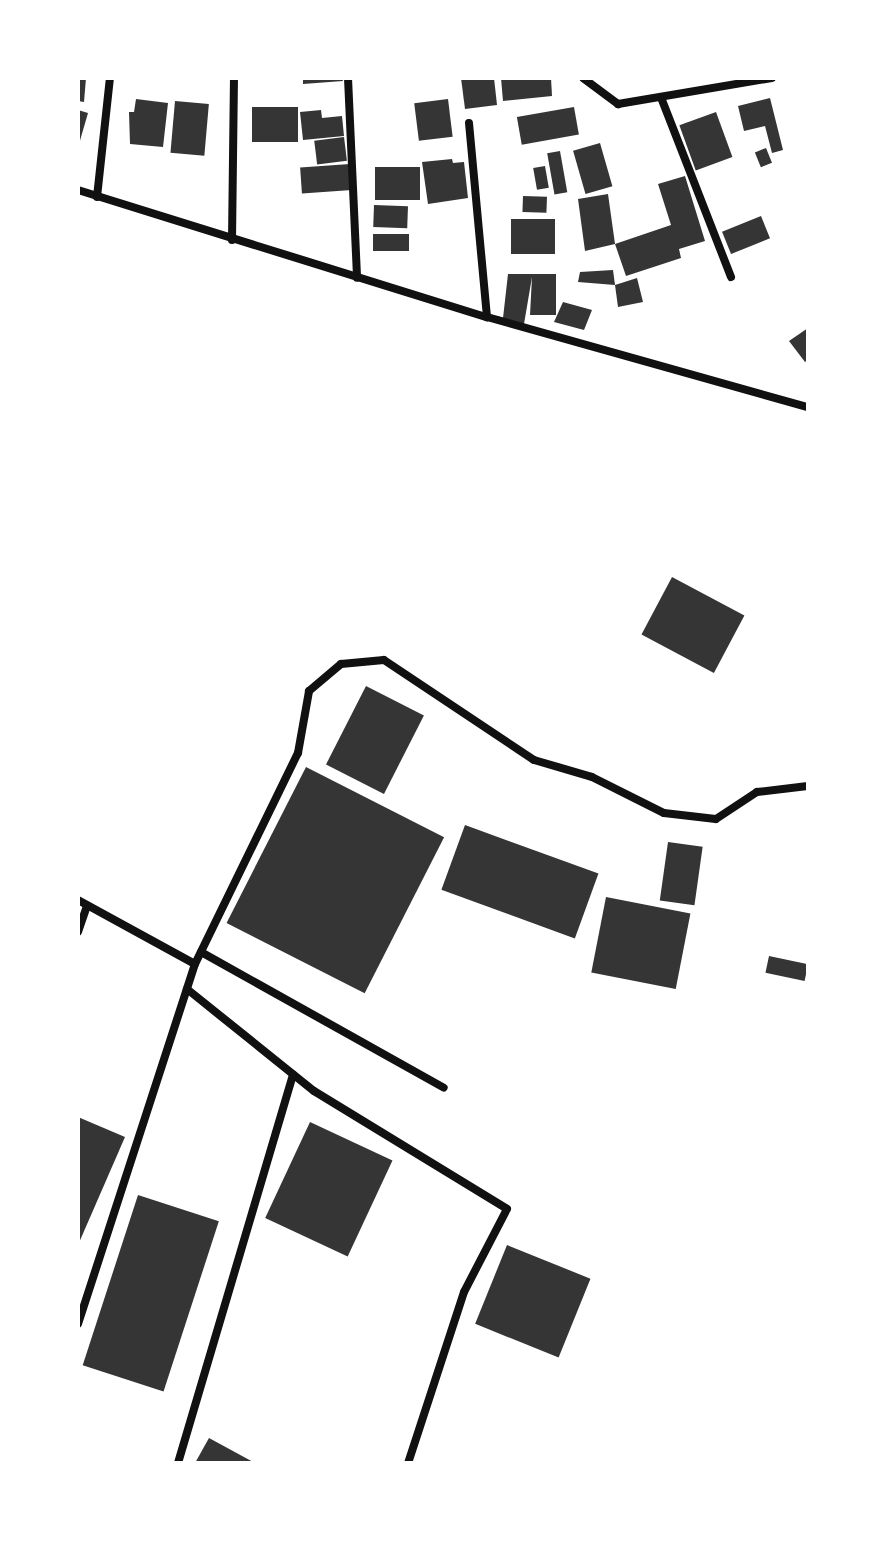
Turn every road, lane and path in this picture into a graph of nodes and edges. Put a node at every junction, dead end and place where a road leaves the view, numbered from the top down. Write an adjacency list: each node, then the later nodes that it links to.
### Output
1 (110, 78): 9 (street)
2 (234, 78): 10 (street)
3 (348, 78): 12 (street)
4 (583, 78): 6 (street)
5 (772, 78): 6 (street)
6 (662, 100): 11 (street)
7 (469, 123): 13 (street)
8 (78, 190): 9 (street)
9 (97, 197): 10 (street)
10 (232, 240): 12 (street)
11 (731, 277)
12 (357, 278): 13 (street)
13 (487, 317): 14 (street)
14 (808, 407)
15 (808, 786): 19 (street)
16 (78, 900): 17 (street)
17 (87, 906): 18 (street); 20 (street)
18 (78, 932)
19 (201, 952): 20 (street); 23 (street)
20 (195, 964): 21 (street)
21 (187, 989): 22 (street); 24 (street)
22 (293, 1075): 25 (street); 26 (street)
23 (444, 1088)
24 (78, 1324)
25 (178, 1463)
26 (408, 1463)

